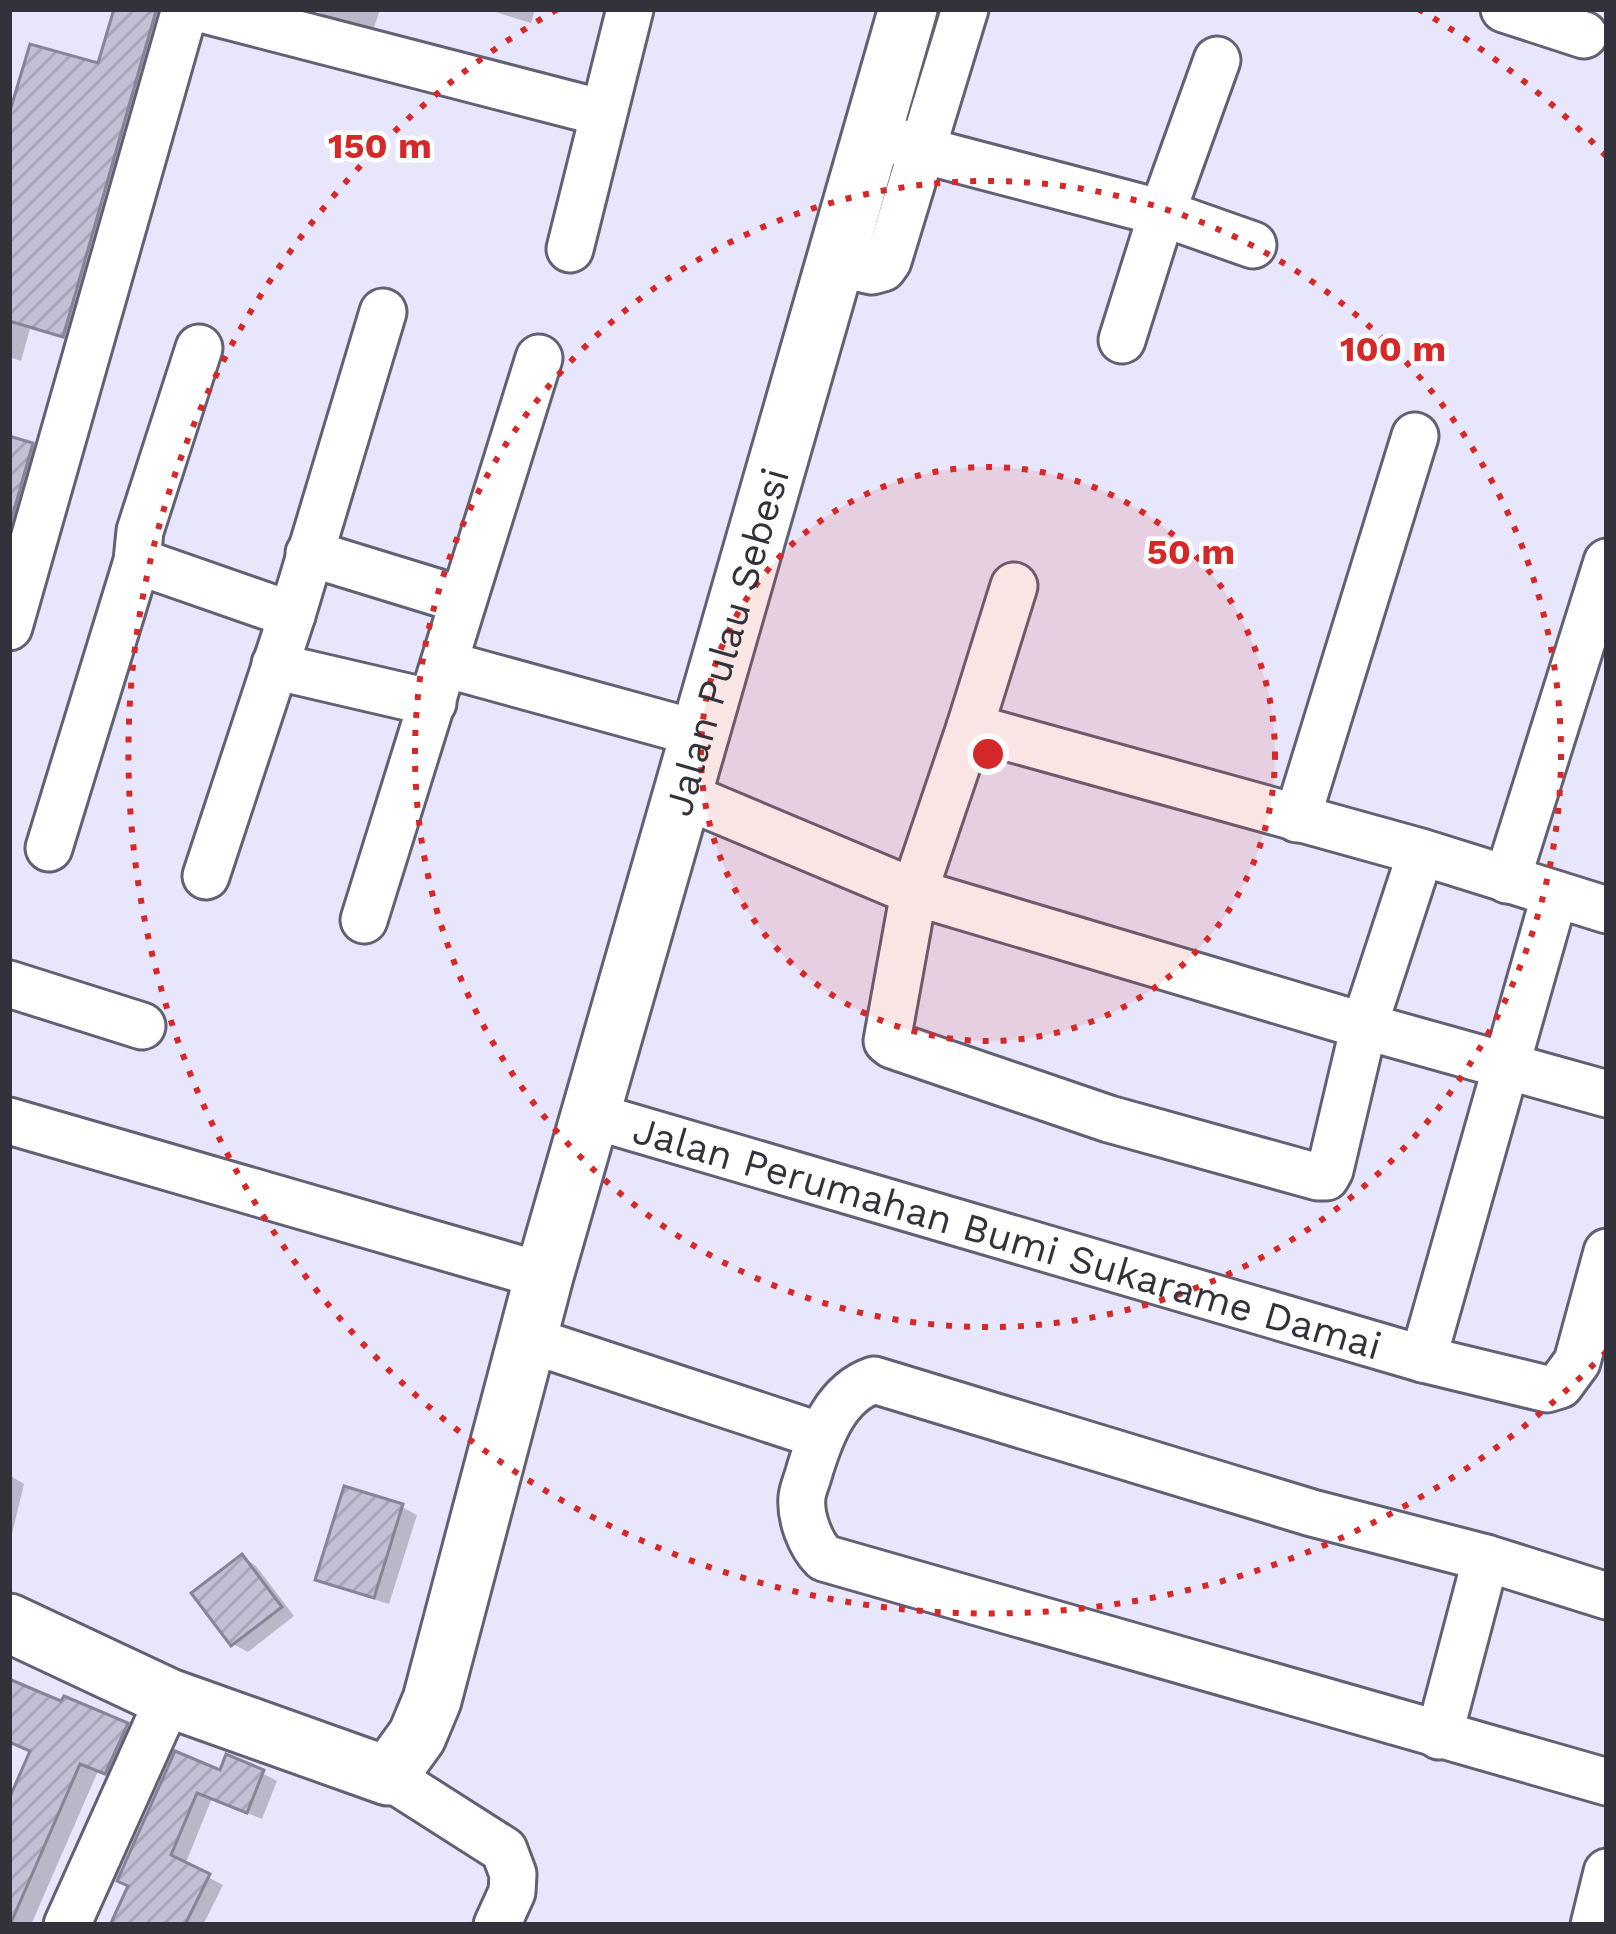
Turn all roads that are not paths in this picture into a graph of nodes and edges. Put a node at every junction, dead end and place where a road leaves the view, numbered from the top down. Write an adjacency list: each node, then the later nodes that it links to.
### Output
1 (185, 9): 25 (street)
2 (201, 9): 9 (street)
3 (631, 9): 9 (street)
4 (908, 9): 10 (street, Jalan Pulau Sebesi)
5 (965, 9): 10 (street)
6 (1504, 9): 7 (street)
7 (1585, 35)
8 (1217, 60): 11 (street)
9 (602, 113): 13 (street)
10 (897, 142): 11 (street); 29 (street, Jalan Pulau Sebesi)
11 (1162, 213): 12 (street); 15 (street)
12 (1252, 245)
13 (570, 249)
14 (383, 312): 19 (street)
15 (1122, 340)
16 (199, 348): 20 (street)
17 (539, 358): 23 (street)
18 (1415, 436): 31 (street)
19 (310, 553): 23 (street); 24 (street)
20 (137, 561): 24 (street); 32 (street)
21 (1607, 562): 35 (street)
22 (1014, 586): 28 (street)
23 (462, 600): 27 (street)
24 (292, 616): 26 (street)
25 (9, 627)
26 (275, 664): 27 (street); 34 (street)
27 (439, 683): 29 (street); 39 (street)
28 (970, 727): 31 (street); 36 (street)
29 (700, 734): 30 (street, Jalan Pulau Sebesi)
30 (681, 794): 36 (street); 45 (street, Jalan Pulau Sebesi)
31 (1297, 819): 33 (street)
32 (49, 848)
33 (1421, 852): 35 (street); 42 (street)
34 (206, 876)
35 (1507, 880): 37 (street)
36 (914, 892): 42 (street); 42 (street)
37 (1556, 893): 38 (street); 43 (street, Jalan Perumahan Bumi Sukarame Damai)
38 (1607, 910)
39 (364, 920)
40 (9, 984): 41 (street)
41 (142, 1026)
42 (1364, 1026): 43 (street)
43 (1507, 1066): 44 (street); 50 (street, Jalan Perumahan Bumi Sukarame Damai)
44 (1607, 1094)
45 (590, 1115): 48 (street, Jalan Pulau Sebesi); 50 (street, Jalan Perumahan Bumi Sukarame Damai)
46 (9, 1121): 48 (street)
47 (1607, 1252): 50 (street, Jalan Perumahan Bumi Sukarame Damai)
48 (544, 1276): 49 (street, Jalan Pulau Sebesi)
49 (527, 1339): 51 (street); 57 (street, Jalan Pulau Sebesi)
50 (1423, 1359)
51 (821, 1436): 52 (street); 56 (street)
52 (1486, 1558): 53 (street); 56 (street)
53 (1607, 1596)
54 (9, 1623): 55 (street)
55 (169, 1698): 57 (street); 60 (street)
56 (1438, 1736): 58 (street)
57 (388, 1776): 61 (street)
58 (1607, 1782)
59 (1607, 1872): 62 (street)
60 (67, 1925)
61 (497, 1925)
62 (1594, 1925)

